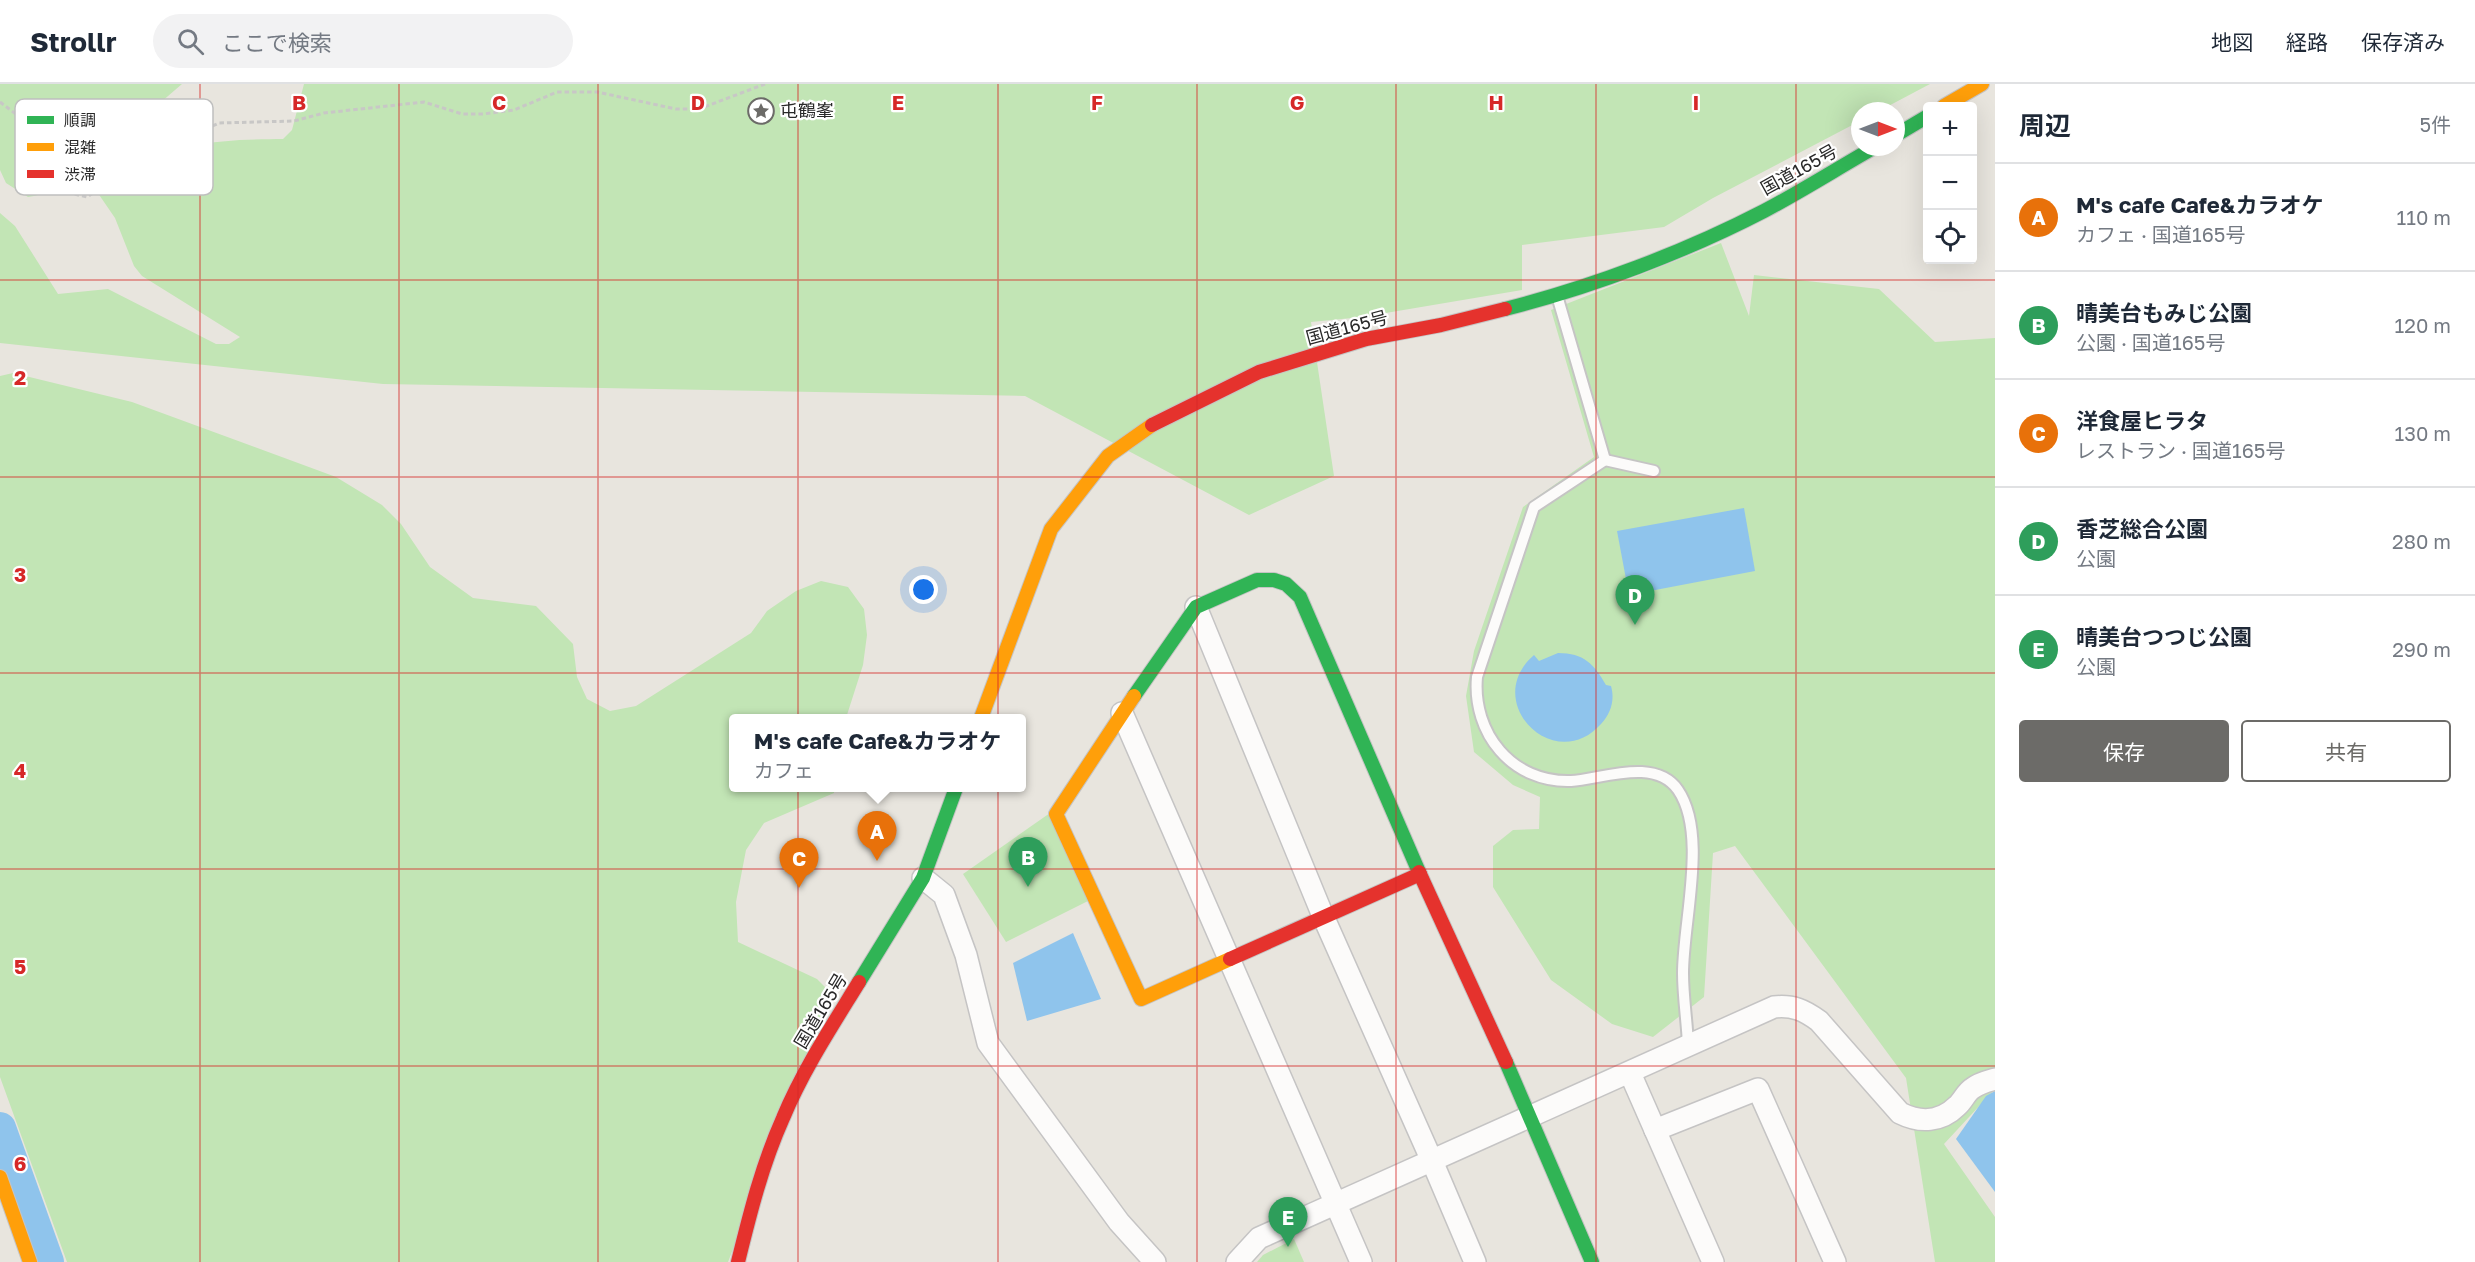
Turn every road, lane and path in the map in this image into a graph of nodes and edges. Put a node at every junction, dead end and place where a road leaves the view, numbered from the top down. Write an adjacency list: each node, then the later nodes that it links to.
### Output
1 (765, 84): 7 (path)
2 (1982, 84): 4 (main road)
3 (0, 102): 5 (path)
4 (1951, 102)
5 (15, 113)
6 (1923, 119): 8 (main road)
7 (213, 126)
8 (1905, 130)
9 (1859, 156): 10 (main road, 国道165号)
10 (1557, 296): 11 (lane); 15 (main road, 国道165号)
11 (1605, 460): 12 (lane); 21 (lane)
12 (1654, 471)
13 (1196, 607): 14 (main road); 17 (main road); 19 (street)
14 (1122, 713): 20 (street); 20 (main road)
15 (982, 714)
16 (955, 792): 18 (main road, 国道165号)
17 (1420, 874): 19 (main road); 24 (main road)
18 (923, 878): 30 (main road, 国道165号); 31 (street)
19 (1323, 916): 20 (main road); 26 (street)
20 (1230, 958): 28 (street)
21 (1688, 1045): 22 (street); 23 (street)
22 (1630, 1073): 24 (street); 25 (street)
23 (1995, 1079)
24 (1531, 1116): 26 (street); 35 (main road)
25 (1655, 1130): 36 (street); 37 (street)
26 (1432, 1161): 28 (street); 34 (street)
27 (0, 1177): 29 (main road)
28 (1336, 1204): 32 (street); 33 (street)
29 (30, 1262)
30 (738, 1262)
31 (1155, 1262)
32 (1237, 1262)
33 (1361, 1262)
34 (1475, 1262)
35 (1592, 1262)
36 (1713, 1262)
37 (1835, 1262)

